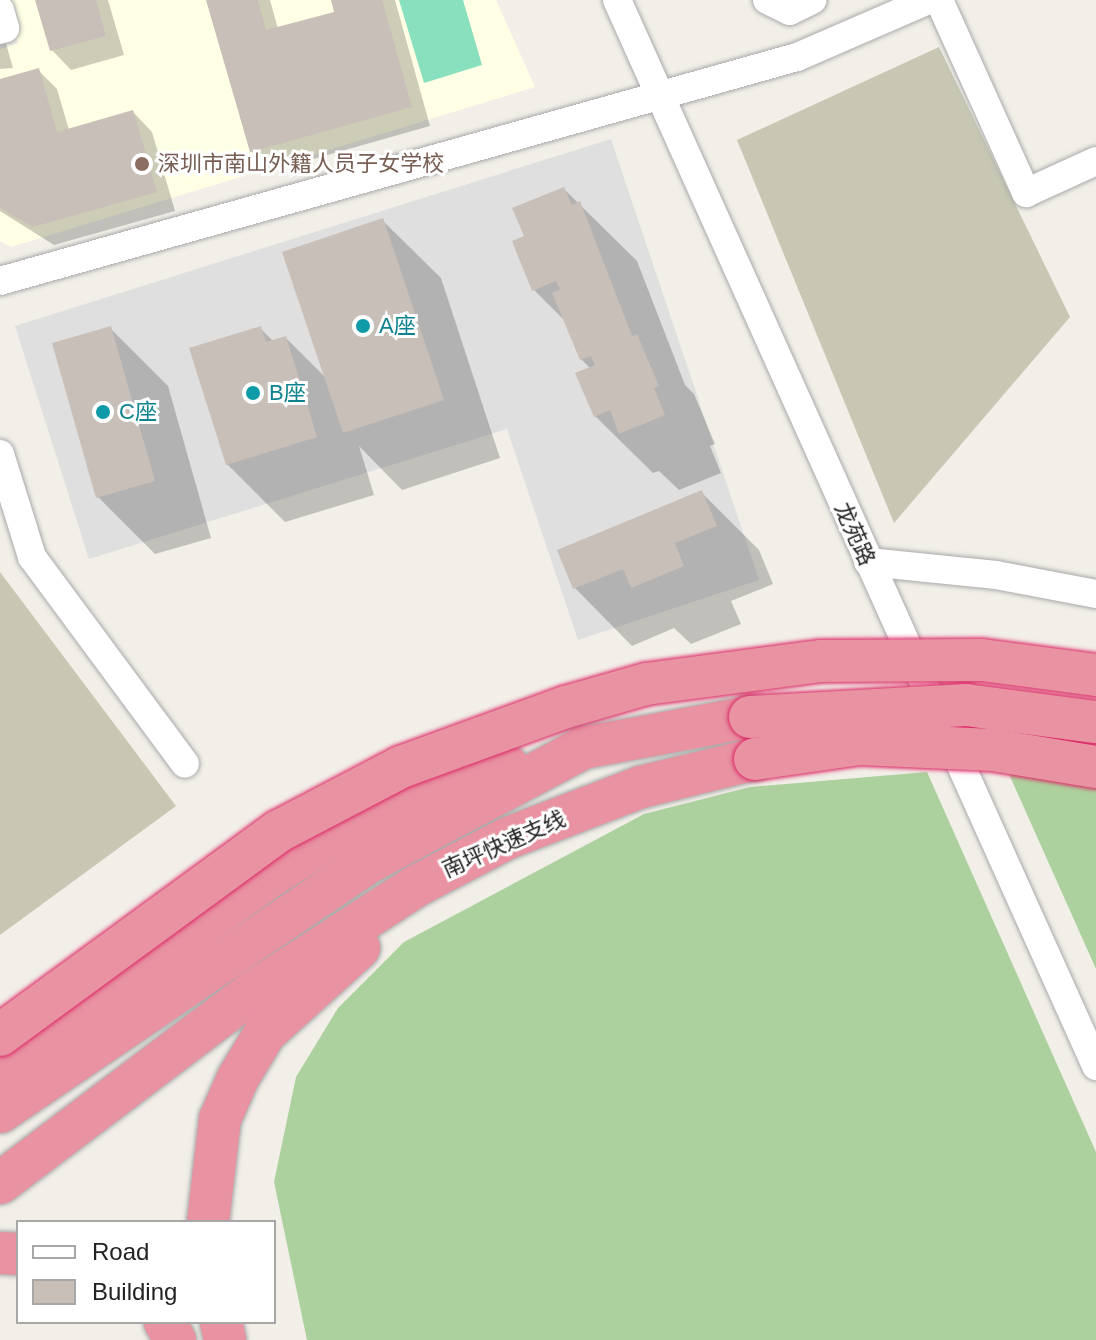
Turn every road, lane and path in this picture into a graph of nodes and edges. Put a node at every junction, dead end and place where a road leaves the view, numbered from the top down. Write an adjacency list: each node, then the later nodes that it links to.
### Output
1 (617, 0): 8 (street, 龙苑路)
2 (767, 0): 3 (street)
3 (813, 0)
4 (929, 0): 8 (street)
5 (939, 0): 9 (street)
6 (0, 10): 7 (street)
7 (0, 30)
8 (659, 94): 10 (street); 12 (street, 龙苑路)
9 (1096, 161)
10 (0, 281)
11 (0, 454): 17 (street)
12 (868, 562): 13 (street); 21 (street, 龙苑路)
13 (1096, 594)
14 (1096, 675): 20 (highway, bridge)
15 (1096, 722): 16 (highway, 南坪快速支线, bridge)
16 (583, 748): 22 (highway); 23 (highway, 南坪快速支线)
17 (185, 764)
18 (1096, 767): 19 (highway, 南坪快速支线, bridge)
19 (508, 838): 24 (highway, 南坪快速支线); 25 (highway)
20 (0, 1035)
21 (1096, 1066)
22 (0, 1068)
23 (0, 1112)
24 (0, 1183)
25 (208, 1220)

